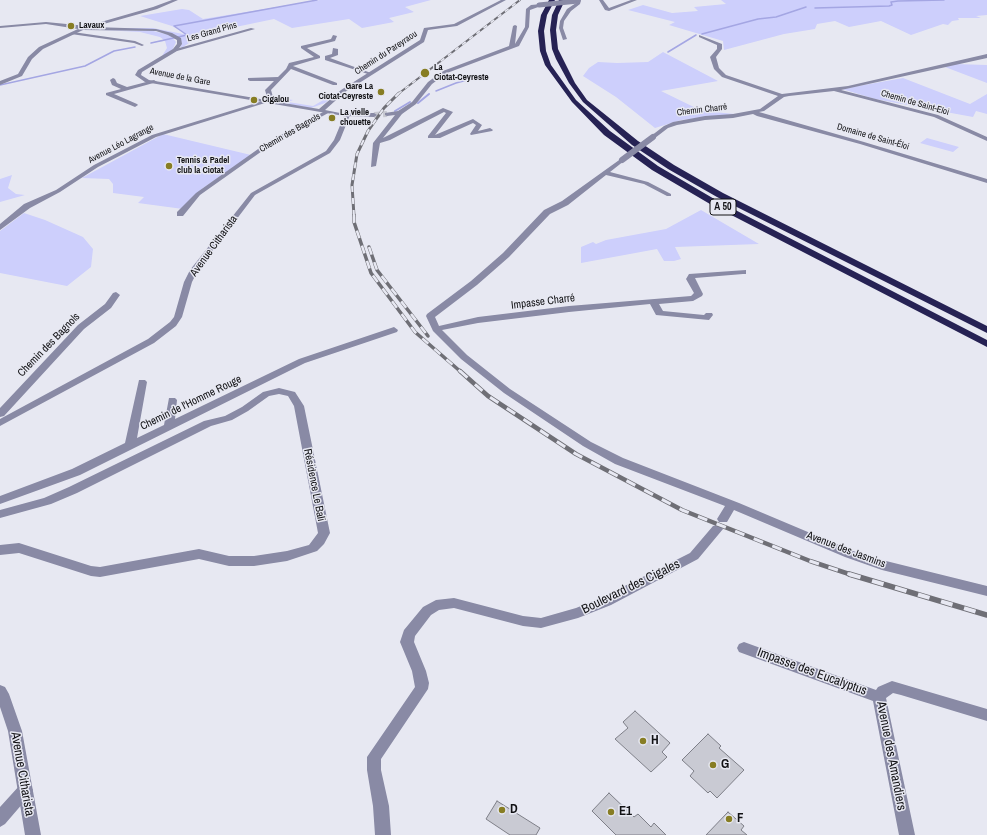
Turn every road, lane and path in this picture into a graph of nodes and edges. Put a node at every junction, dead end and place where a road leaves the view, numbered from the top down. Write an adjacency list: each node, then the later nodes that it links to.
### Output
1 (176, 0): 10 (street)
2 (504, 0): 22 (street, Chemin du Pareyraou)
3 (552, 0): 56 (highway, A 50)
4 (562, 0): 55 (highway, A 50)
5 (601, 0): 6 (street)
6 (635, 0)
7 (578, 1): 15 (street); 17 (street, bridge)
8 (515, 26): 17 (street)
9 (0, 27): 10 (street)
10 (84, 28): 12 (street); 19 (street)
11 (253, 29): 19 (street, Les Grand Pins)
12 (73, 33): 16 (street); 27 (street)
13 (335, 36): 21 (street)
14 (701, 36): 31 (street)
15 (565, 39)
16 (142, 45)
17 (511, 48): 36 (street)
18 (335, 49): 22 (street)
19 (175, 50): 26 (street, Avenue de la Gare)
20 (987, 56): 30 (street, Chemin Charré)
21 (290, 68): 24 (street); 28 (street)
22 (369, 74): 34 (street, Chemin du Pareyraou)
23 (250, 79): 24 (street)
24 (279, 79): 32 (street)
25 (113, 80): 29 (street)
26 (154, 82): 29 (street); 32 (street, Avenue de la Gare)
27 (0, 83)
28 (335, 84)
29 (126, 89): 33 (street)
30 (836, 90): 31 (street, Chemin Charré); 41 (street, Chemin de Saint-Eloi)
31 (782, 96): 35 (street, Chemin Charré)
32 (265, 102): 34 (street, Avenue de la Gare); 48 (street, Avenue Léo Lagrange)
33 (135, 105)
34 (323, 111): 38 (street, Avenue de la Gare); 47 (street, Chemin des Bagnols)
35 (754, 112): 44 (street, Chemin Charré, bridge); 45 (street, Domaine de Saint-Éloi)
36 (400, 113): 37 (street); 42 (street)
37 (387, 114)
38 (347, 115): 39 (street, Avenue de la Gare); 60 (street, Avenue Citharista)
39 (374, 115)
40 (490, 130): 42 (street)
41 (987, 139)
42 (378, 142): 43 (street)
43 (373, 166)
44 (605, 173): 46 (street); 53 (street, Chemin Charré)
45 (987, 180)
46 (669, 195)
47 (180, 214)
48 (0, 228)
49 (743, 272): 51 (street, Impasse Charré)
50 (116, 295): 59 (street, Chemin des Bagnols)
51 (653, 302): 52 (street); 53 (street, Impasse Charré)
52 (709, 315)
53 (436, 329): 65 (street)
54 (394, 330): 61 (street, Chemin de l'Homme Rouge)
55 (987, 330)
56 (987, 344)
57 (142, 382): 62 (street)
58 (172, 400): 61 (street)
59 (0, 414)
60 (0, 423)
61 (169, 427): 62 (street, Chemin de l'Homme Rouge)
62 (127, 447): 63 (street); 64 (street, Chemin de l'Homme Rouge)
63 (134, 460): 66 (street, Résidence Le Bali); 67 (street, Résidence Le Bali)
64 (0, 500)
65 (731, 505): 68 (street, Avenue des Jasmins); 76 (street, Boulevard des Cigales)
66 (0, 514)
67 (0, 550)
68 (987, 591)
69 (744, 648): 71 (street, Impasse des Eucalyptus)
70 (0, 691): 73 (street, Avenue Citharista)
71 (879, 697): 72 (street, Avenue des Amandiers); 77 (street, Avenue des Amandiers)
72 (987, 715)
73 (24, 790): 74 (street); 75 (street, Avenue Citharista)
74 (0, 819)
75 (33, 835)
76 (383, 835)
77 (907, 835)

